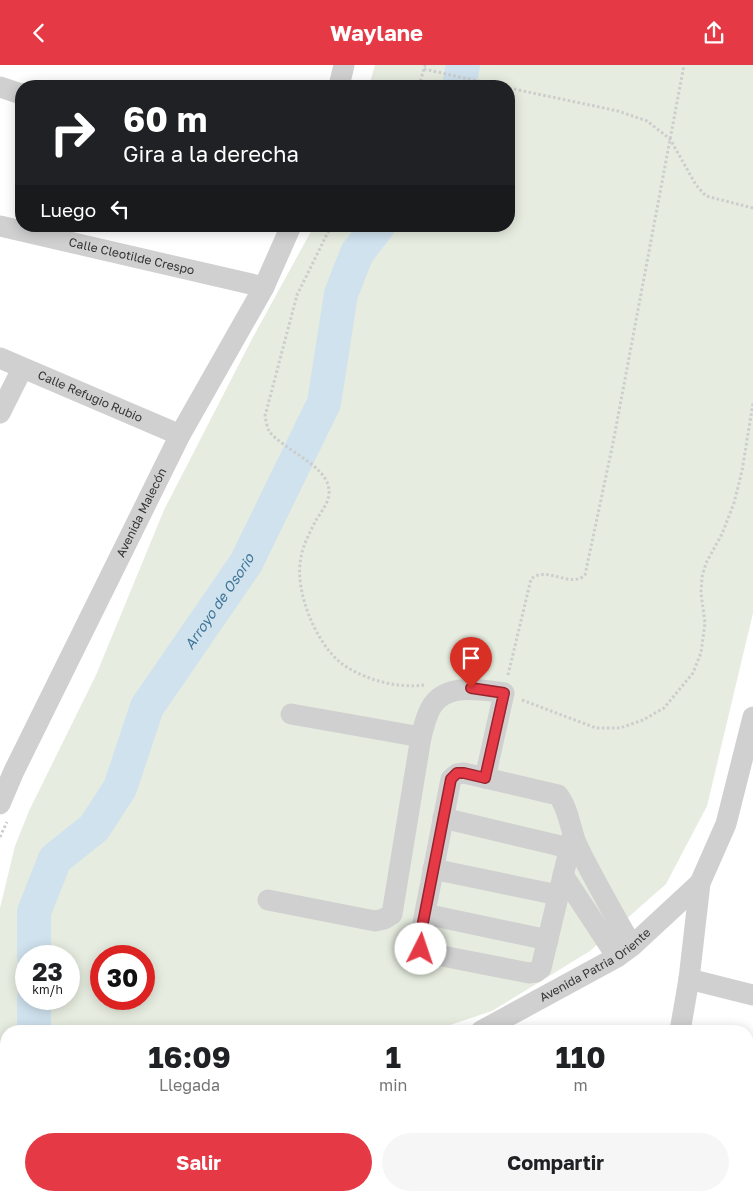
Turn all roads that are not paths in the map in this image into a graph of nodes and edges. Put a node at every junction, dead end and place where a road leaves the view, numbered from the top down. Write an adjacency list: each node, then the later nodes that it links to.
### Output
1 (344, 65): 2 (street)
2 (340, 80)
3 (0, 87): 4 (street)
4 (15, 92)
5 (0, 227): 6 (street, Calle Cleotilde Crespo)
6 (15, 228)
7 (40, 232): 9 (street, Calle Cleotilde Crespo)
8 (288, 232): 9 (street, Avenida Malecón)
9 (264, 287): 13 (street, Avenida Malecón)
10 (0, 358): 11 (street, Calle Refugio Rubio)
11 (22, 369): 12 (street); 13 (street, Calle Refugio Rubio)
12 (0, 413)
13 (180, 435): 18 (street, Avenida Malecón)
14 (291, 714): 16 (street)
15 (752, 727): 22 (street, Avenida Patria Oriente)
16 (421, 737): 17 (street); 25 (street)
17 (485, 778): 19 (street); 20 (street)
18 (0, 805)
19 (444, 818): 20 (street); 21 (street)
20 (571, 841): 23 (street); 24 (street)
21 (434, 869): 23 (street); 27 (street)
22 (700, 883): 29 (street, Avenida Patria Oriente); 30 (street, Avenida Patria Oriente)
23 (560, 885): 26 (street); 28 (street)
24 (601, 892): 26 (street); 29 (street)
25 (268, 900)
26 (584, 907): 29 (street)
27 (425, 914): 28 (street); 28 (street)
28 (548, 940)
29 (625, 951): 32 (street, Avenida Patria Oriente)
30 (689, 979): 31 (street); 33 (street, Avenida Patria Oriente)
31 (753, 995)
32 (492, 1025)
33 (681, 1025)

